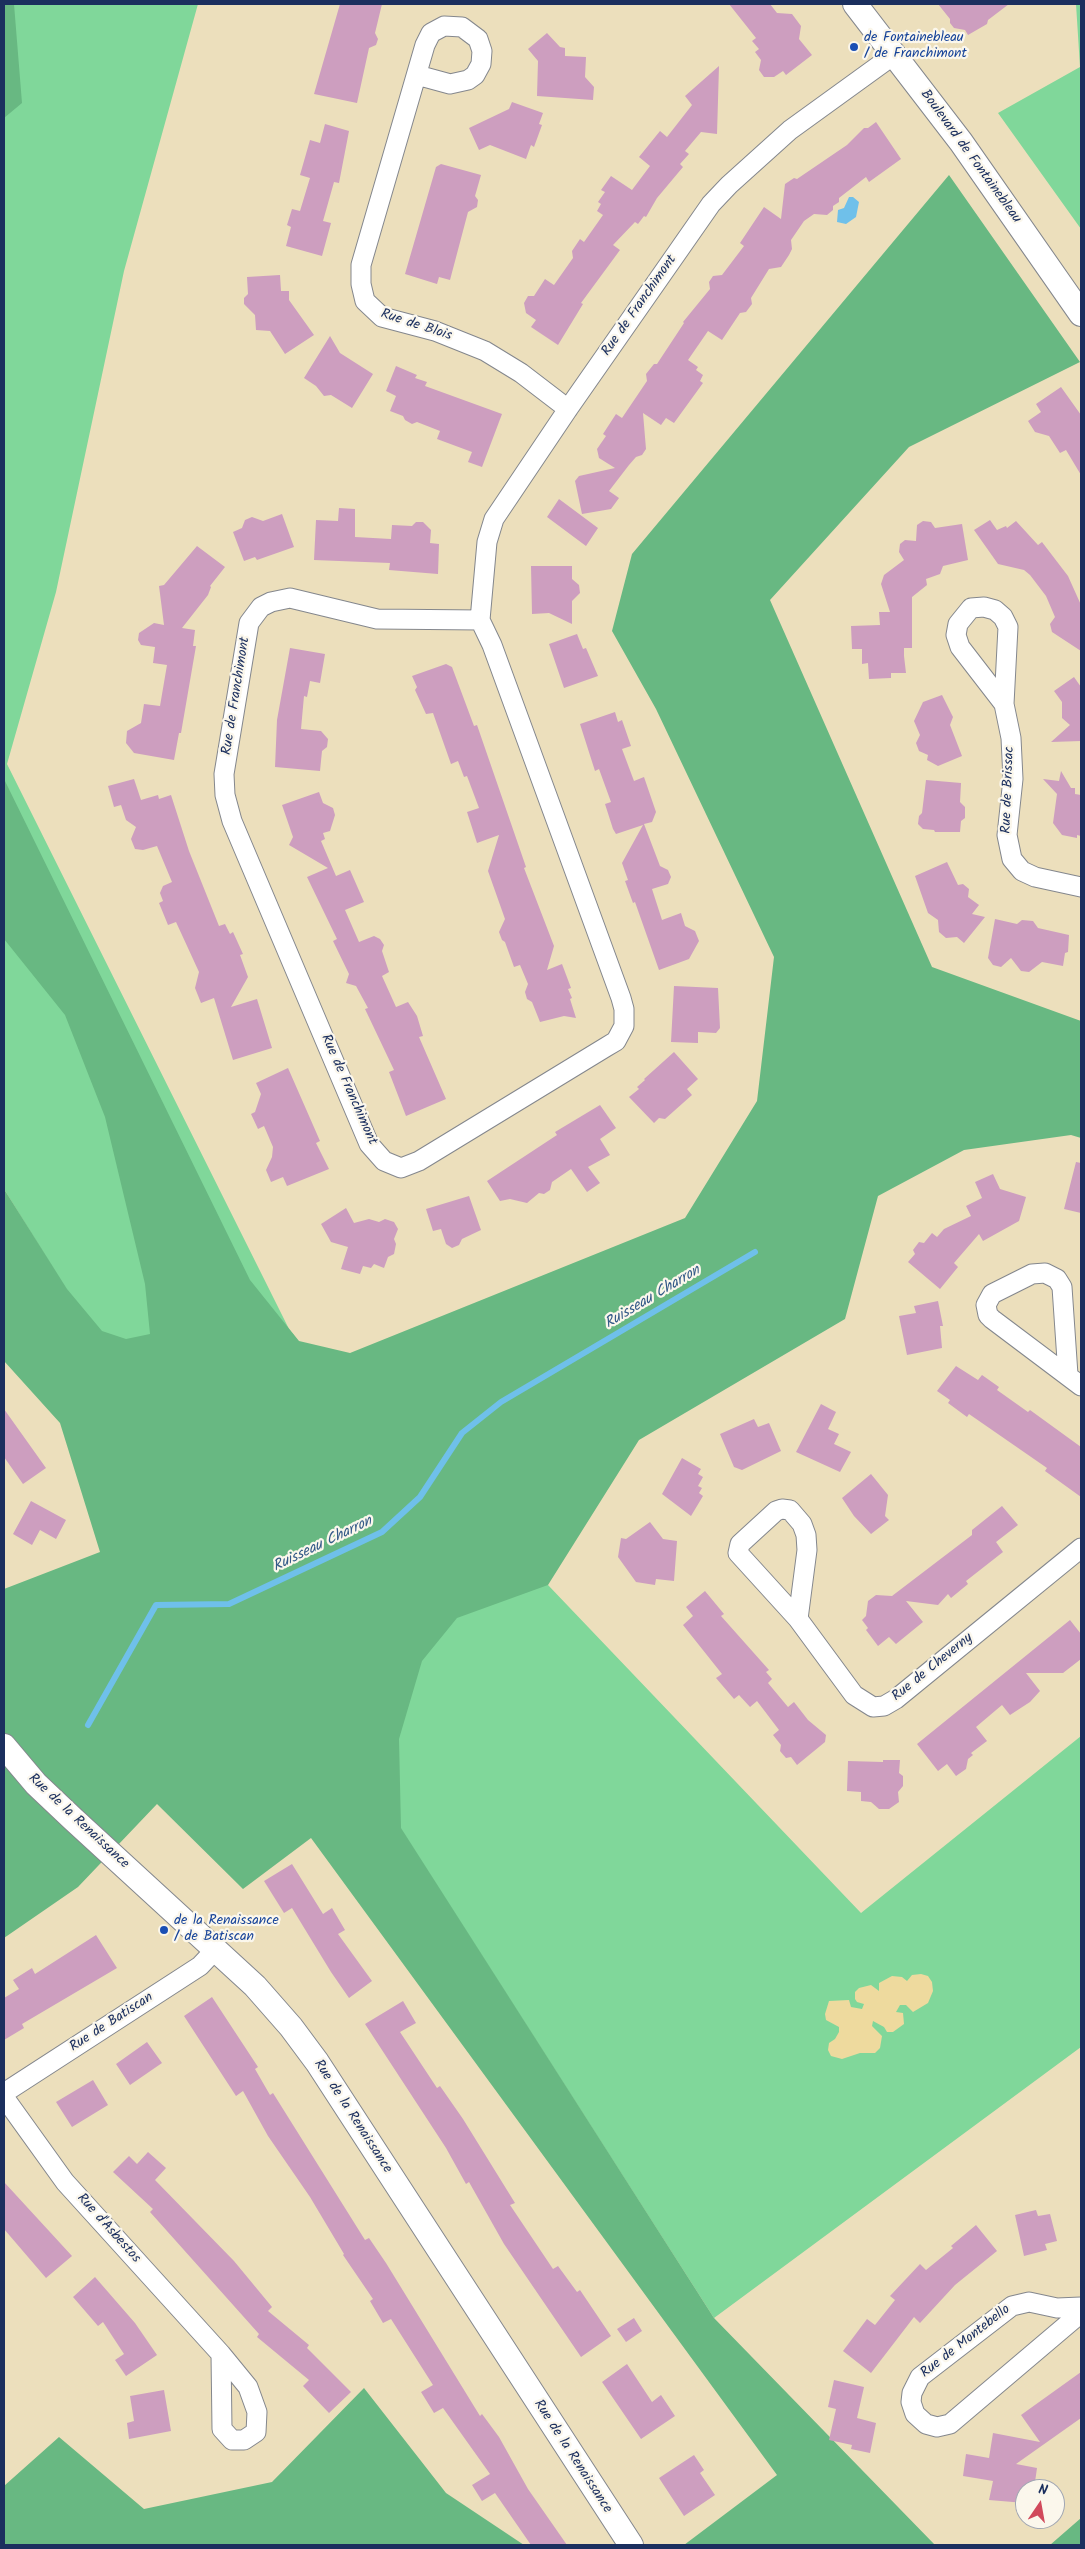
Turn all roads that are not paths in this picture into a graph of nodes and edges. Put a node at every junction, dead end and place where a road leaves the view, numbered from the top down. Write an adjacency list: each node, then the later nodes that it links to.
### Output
1 (855, 4): 2 (street, Boulevard de Fontainebleau)
2 (895, 54): 4 (street, Boulevard de Fontainebleau); 5 (street, Rue de Franchimont)
3 (417, 75): 5 (street, Rue de Blois)
4 (1081, 314)
5 (568, 409): 6 (street, Rue de Franchimont)
6 (480, 620): 6 (street, Rue de Franchimont)
7 (1004, 704): 7 (street, Rue de Brissac); 8 (street, Rue de Brissac)
8 (1081, 887)
9 (1074, 1380): 9 (street)
10 (1081, 1548): 11 (street, Rue de Cheverny)
11 (798, 1619): 11 (street, Rue de Cheverny)
12 (4, 1746): 13 (street, Rue de la Renaissance)
13 (216, 1949): 14 (street, Rue de Batiscan); 19 (street, Rue de la Renaissance)
14 (4, 2093)
15 (4, 2097): 18 (street, Rue d'Asbestos)
16 (1081, 2307): 17 (street, Rue de Montebello)
17 (1081, 2313)
18 (221, 2354)
19 (631, 2545)

